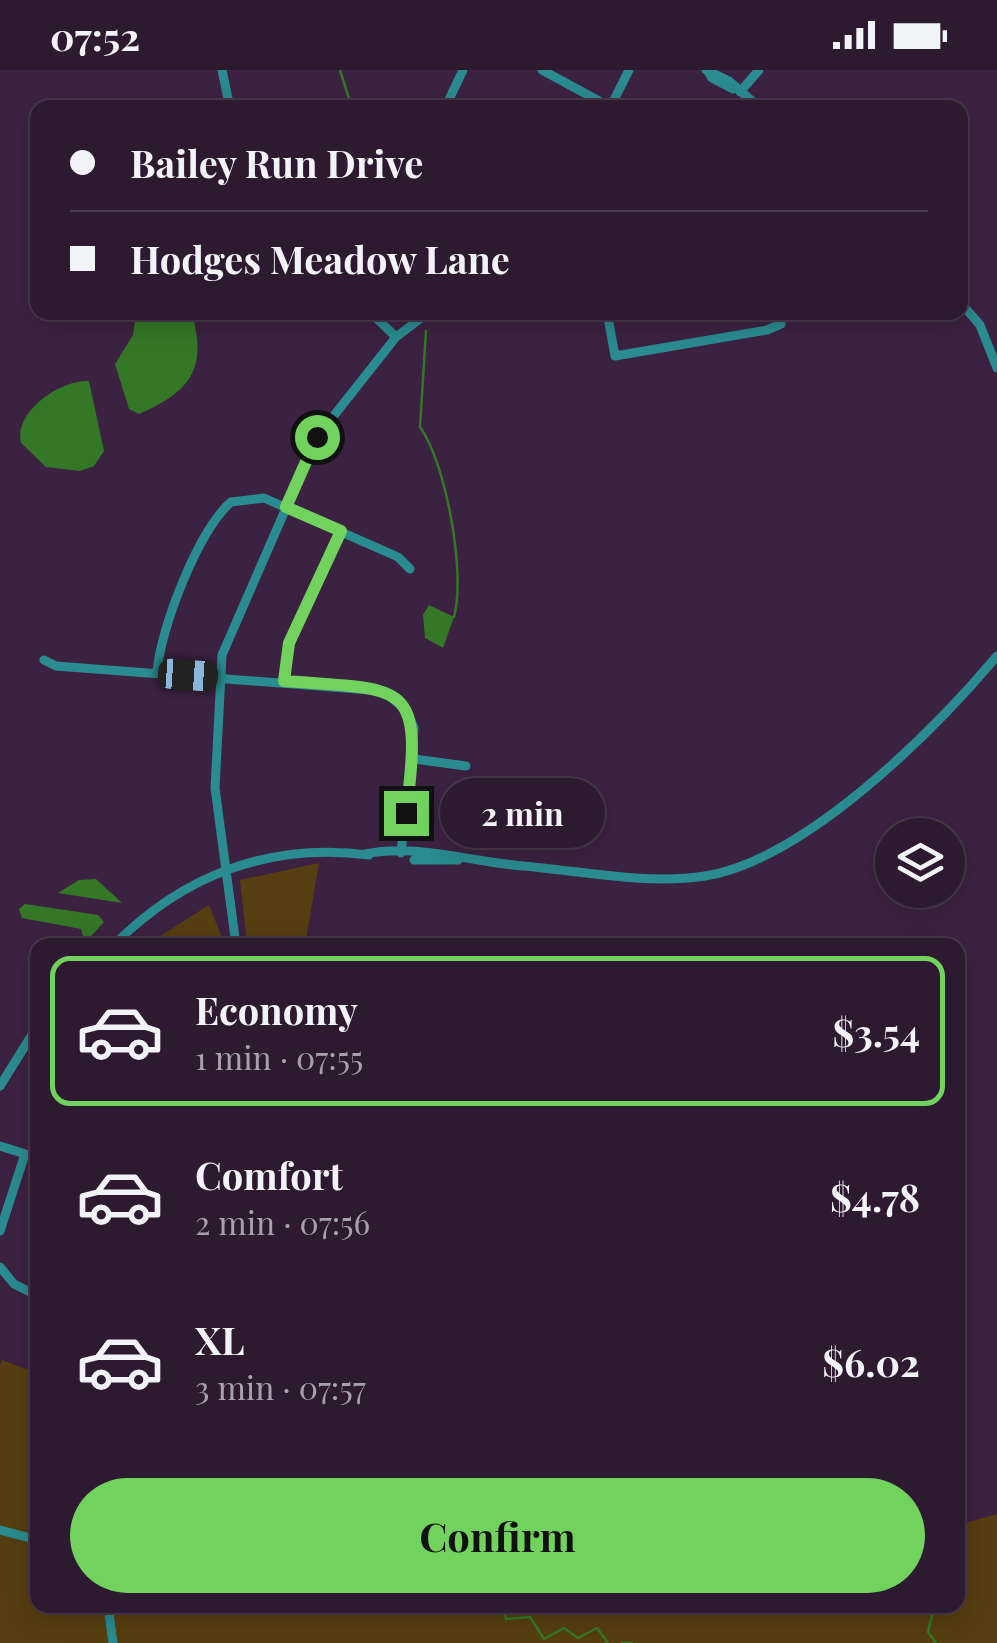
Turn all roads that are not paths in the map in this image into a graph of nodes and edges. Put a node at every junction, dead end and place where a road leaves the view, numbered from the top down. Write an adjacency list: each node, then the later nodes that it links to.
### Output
1 (222, 70): 8 (street)
2 (464, 70): 9 (street)
3 (542, 70): 10 (street)
4 (629, 70): 11 (street)
5 (759, 70): 7 (street)
6 (707, 71): 7 (street)
7 (738, 91): 12 (street)
8 (228, 100)
9 (450, 100)
10 (597, 100)
11 (614, 100)
12 (750, 100)
13 (968, 311): 19 (street)
14 (378, 320): 18 (street)
15 (418, 320): 18 (street)
16 (608, 320): 17 (street)
17 (780, 324)
18 (396, 337): 20 (street)
19 (997, 368)
20 (286, 507): 21 (street); 25 (street); 26 (street)
21 (341, 531): 22 (street); 27 (street)
22 (410, 568)
23 (997, 656): 32 (street)
24 (44, 660): 25 (street)
25 (158, 672): 26 (street)
26 (219, 677): 27 (street); 33 (street)
27 (284, 681): 28 (street)
28 (414, 759): 29 (street); 30 (street)
29 (466, 766)
30 (401, 853): 31 (street); 32 (street)
31 (365, 854): 32 (street); 33 (street)
32 (458, 860)
33 (226, 869): 34 (street); 35 (street)
34 (122, 938)
35 (235, 938)
36 (30, 1037): 37 (street)
37 (0, 1086)
38 (0, 1146): 39 (street)
39 (25, 1154): 40 (street); 41 (street)
40 (30, 1156)
41 (0, 1231)
42 (0, 1267): 43 (street)
43 (30, 1292)
44 (0, 1530): 45 (street)
45 (30, 1538)
46 (109, 1613): 47 (street)
47 (113, 1643)

